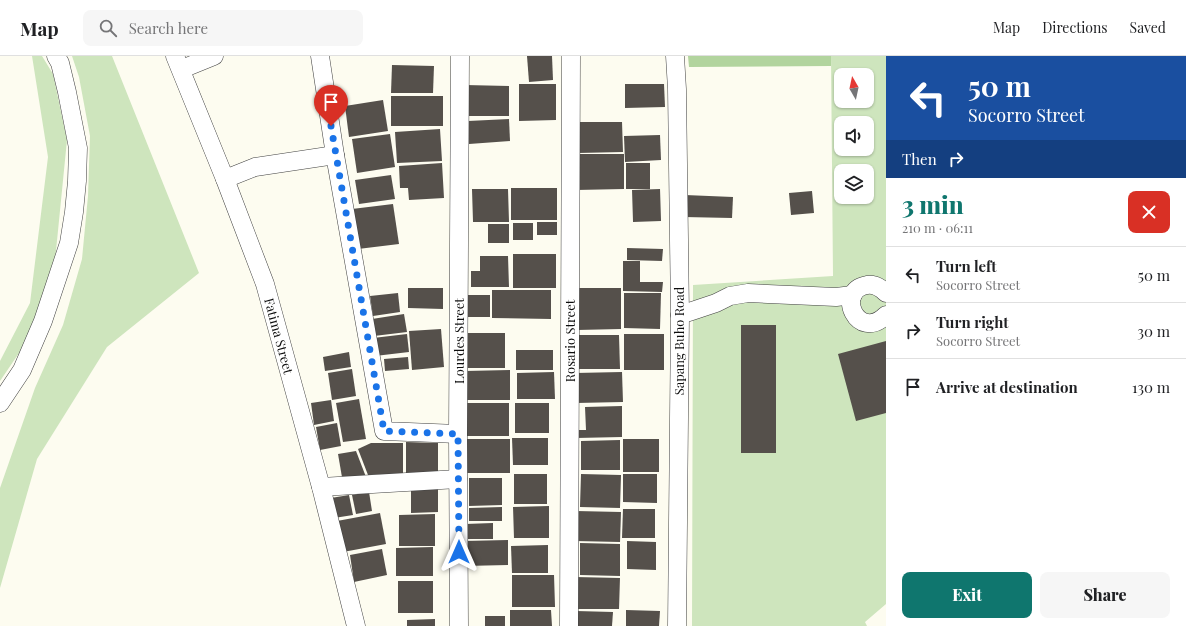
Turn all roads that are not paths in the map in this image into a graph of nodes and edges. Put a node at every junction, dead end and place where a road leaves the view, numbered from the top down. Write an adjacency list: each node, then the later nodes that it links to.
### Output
1 (56, 56): 14 (street)
2 (214, 56): 7 (street)
3 (320, 56): 8 (street)
4 (460, 56): 15 (street, Lourdes Street)
5 (571, 56): 20 (street, Rosario Street)
6 (675, 56): 12 (street, Sapang Buho Road)
7 (178, 63): 9 (street, Fatima Street)
8 (335, 155): 9 (street); 15 (street)
9 (225, 179): 17 (street, Fatima Street)
10 (886, 293): 11 (street)
11 (853, 295): 12 (street); 13 (street)
12 (680, 315): 21 (street, Sapang Buho Road)
13 (886, 315)
14 (0, 403)
15 (458, 434): 16 (street, Lourdes Street)
16 (458, 479): 17 (street); 19 (street, Lourdes Street)
17 (321, 487): 18 (street, Fatima Street)
18 (356, 626)
19 (459, 626)
20 (569, 626)
21 (677, 626)

